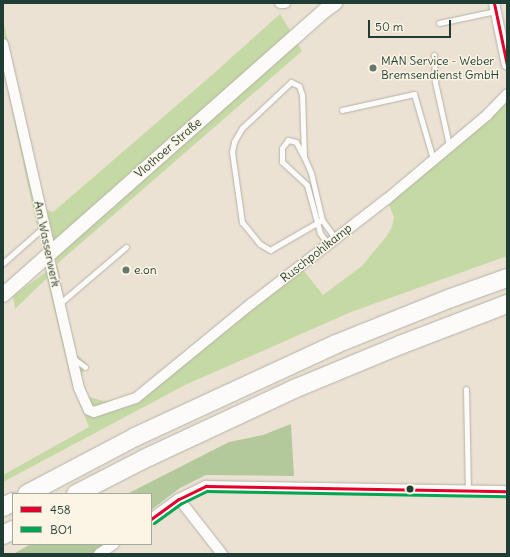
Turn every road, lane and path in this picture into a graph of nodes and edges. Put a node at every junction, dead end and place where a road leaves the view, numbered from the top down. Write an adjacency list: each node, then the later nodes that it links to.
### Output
1 (280, 3): 2 (street)
2 (285, 3)
3 (335, 3): 19 (main road, Vlothoer Straße)
4 (495, 7): 5 (lane); 6 (street)
5 (439, 23)
6 (503, 28): 9 (street)
7 (3, 44): 16 (street, Am Wasserwerk)
8 (434, 55): 12 (lane)
9 (507, 65)
10 (507, 94): 12 (street, Ruschpohlkamp)
11 (342, 110): 14 (lane)
12 (449, 145): 14 (street, Ruschpohlkamp)
13 (304, 157): 15 (lane); 15 (lane); 15 (lane)
14 (433, 159): 17 (street, Ruschpohlkamp)
15 (319, 221): 17 (lane); 17 (lane)
16 (44, 227): 19 (street, Am Wasserwerk); 20 (lane)
17 (332, 241): 30 (street, Ruschpohlkamp)
18 (126, 248): 23 (lane)
19 (48, 254): 22 (main road, Vlothoer Straße); 23 (street, Am Wasserwerk)
20 (3, 263)
21 (507, 278): 33 (highway)
22 (3, 294)
23 (59, 304): 27 (street, Am Wasserwerk)
24 (507, 304): 26 (highway)
25 (507, 315): 26 (highway)
26 (400, 345): 34 (highway)
27 (72, 357): 28 (lane); 30 (street, Am Wasserwerk)
28 (85, 367)
29 (466, 389): 31 (lane)
30 (120, 404)
31 (468, 491): 32 (street); 35 (street)
32 (507, 491)
33 (29, 493)
34 (78, 493)
35 (179, 499): 38 (street); 43 (street)
36 (12, 502): 37 (highway)
37 (3, 507)
38 (152, 518)
39 (12, 531): 40 (highway)
40 (3, 536)
41 (112, 545): 42 (street)
42 (99, 554)
43 (222, 554)

